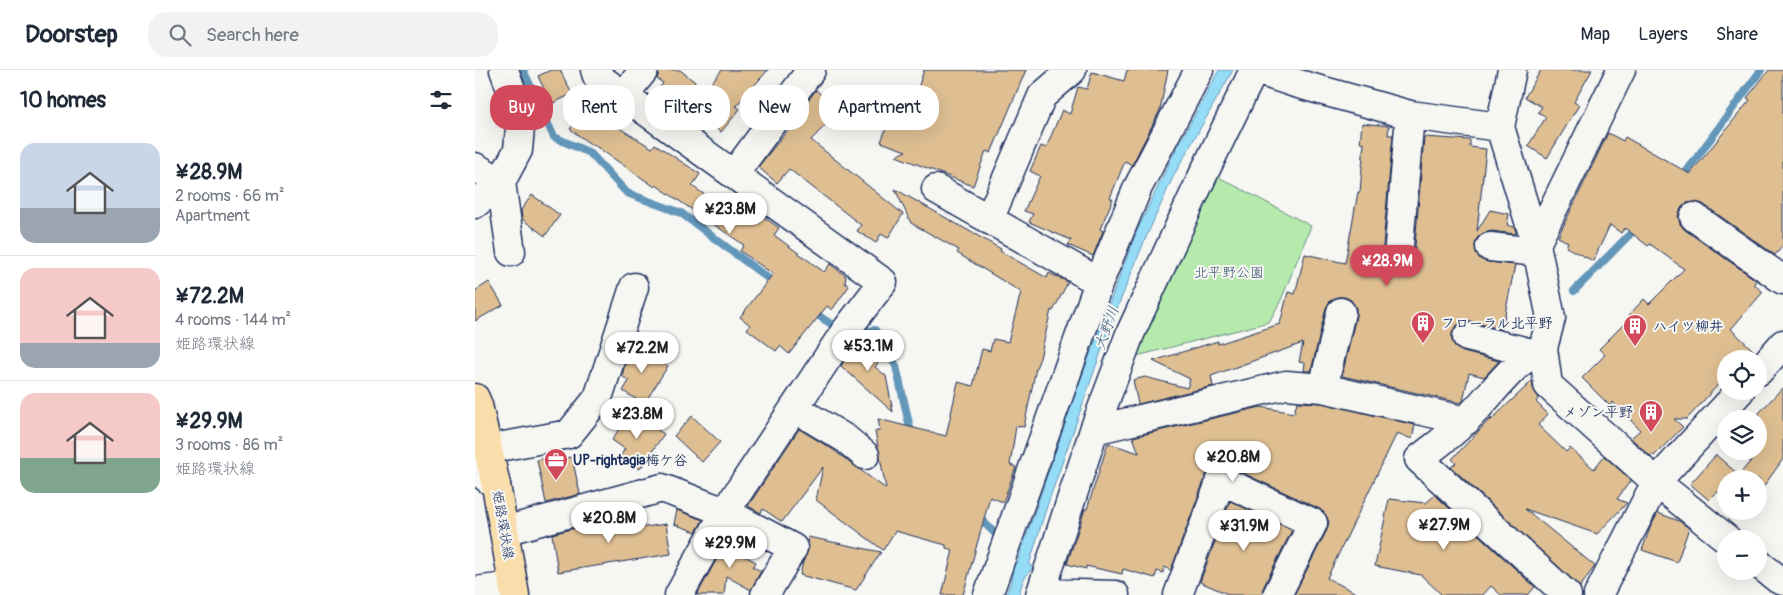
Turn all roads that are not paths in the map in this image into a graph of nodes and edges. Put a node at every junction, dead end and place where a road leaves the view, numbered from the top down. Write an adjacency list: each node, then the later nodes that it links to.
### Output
1 (504, 70): 17 (street)
2 (595, 70): 10 (street)
3 (645, 70): 11 (street)
4 (811, 70): 16 (street)
5 (1071, 70): 21 (street)
6 (1199, 70): 27 (street)
7 (1255, 70): 13 (street); 39 (street)
8 (1512, 70): 14 (street)
9 (1621, 70): 22 (street)
10 (610, 85)
11 (632, 85)
12 (635, 103): 16 (street)
13 (1410, 115): 14 (street); 25 (street)
14 (1500, 127): 22 (street)
15 (475, 167): 17 (street)
16 (734, 174): 37 (street)
17 (501, 182): 19 (street); 24 (street)
18 (935, 189): 21 (street)
19 (475, 204)
20 (1694, 217): 26 (street)
21 (989, 220): 27 (street)
22 (1540, 239): 23 (street); 32 (street)
23 (1490, 247)
24 (511, 252)
25 (1398, 257)
26 (1783, 280)
27 (1099, 282): 53 (street)
28 (634, 287): 41 (street)
29 (1341, 312): 34 (street)
30 (1467, 337): 32 (street)
31 (1783, 344): 33 (street)
32 (1538, 351): 38 (street); 42 (street)
33 (1767, 361)
34 (1323, 388): 38 (street); 39 (street)
35 (475, 398): 41 (main road, 姫路環状線)
36 (1732, 400): 42 (street)
37 (794, 408): 40 (street); 43 (street)
38 (1465, 421): 57 (street)
39 (1094, 430): 50 (street)
40 (865, 455)
41 (482, 459): 44 (main road, 姫路環状線)
42 (1656, 482): 45 (street); 58 (street)
43 (725, 512): 44 (street); 51 (street); 52 (street)
44 (504, 531): 48 (main road, 姫路環状線)
45 (1717, 531)
46 (1767, 570): 47 (street)
47 (1783, 581)
48 (514, 590): 49 (street)
49 (475, 592)
50 (1040, 594): 54 (street)
51 (679, 595)
52 (765, 595)
53 (988, 595)
54 (1115, 595)
55 (1178, 595): 56 (street)
56 (1277, 595)
57 (1567, 595)
58 (1598, 595)

